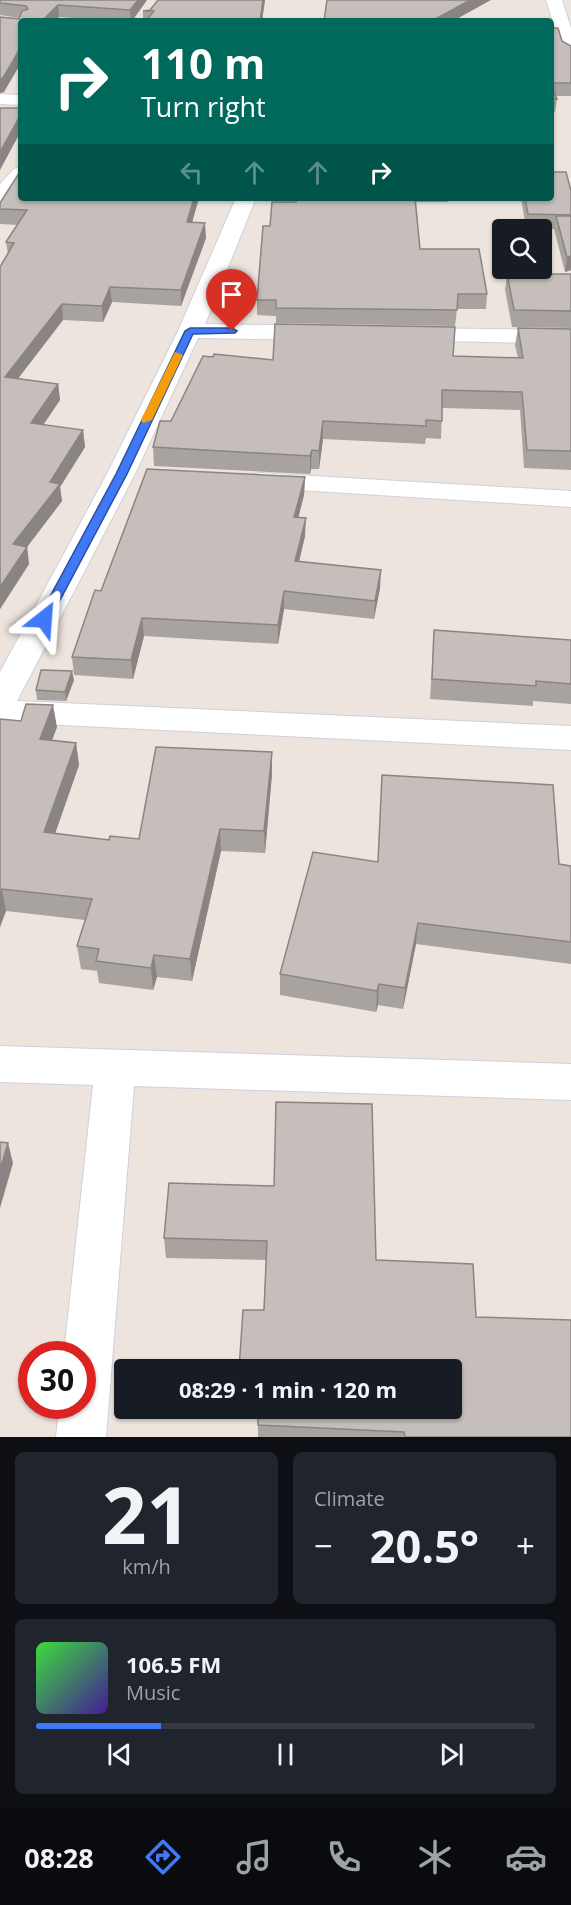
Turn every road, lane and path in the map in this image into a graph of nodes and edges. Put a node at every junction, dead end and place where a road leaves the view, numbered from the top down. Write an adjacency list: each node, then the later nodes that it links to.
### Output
1 (554, 0): 2 (street)
2 (558, 34): 3 (street)
3 (571, 53)
4 (0, 99): 5 (street)
5 (18, 100)
6 (18, 176): 7 (street)
7 (0, 196)
8 (245, 201): 9 (street)
9 (190, 331): 10 (street); 15 (street)
10 (338, 333)
11 (383, 334): 12 (street)
12 (571, 337)
13 (240, 480): 14 (street)
14 (571, 499)
15 (0, 702)
16 (0, 711): 17 (street)
17 (571, 738)
18 (0, 1065): 19 (street)
19 (115, 1068): 20 (street); 21 (street)
20 (571, 1082)
21 (81, 1437)

